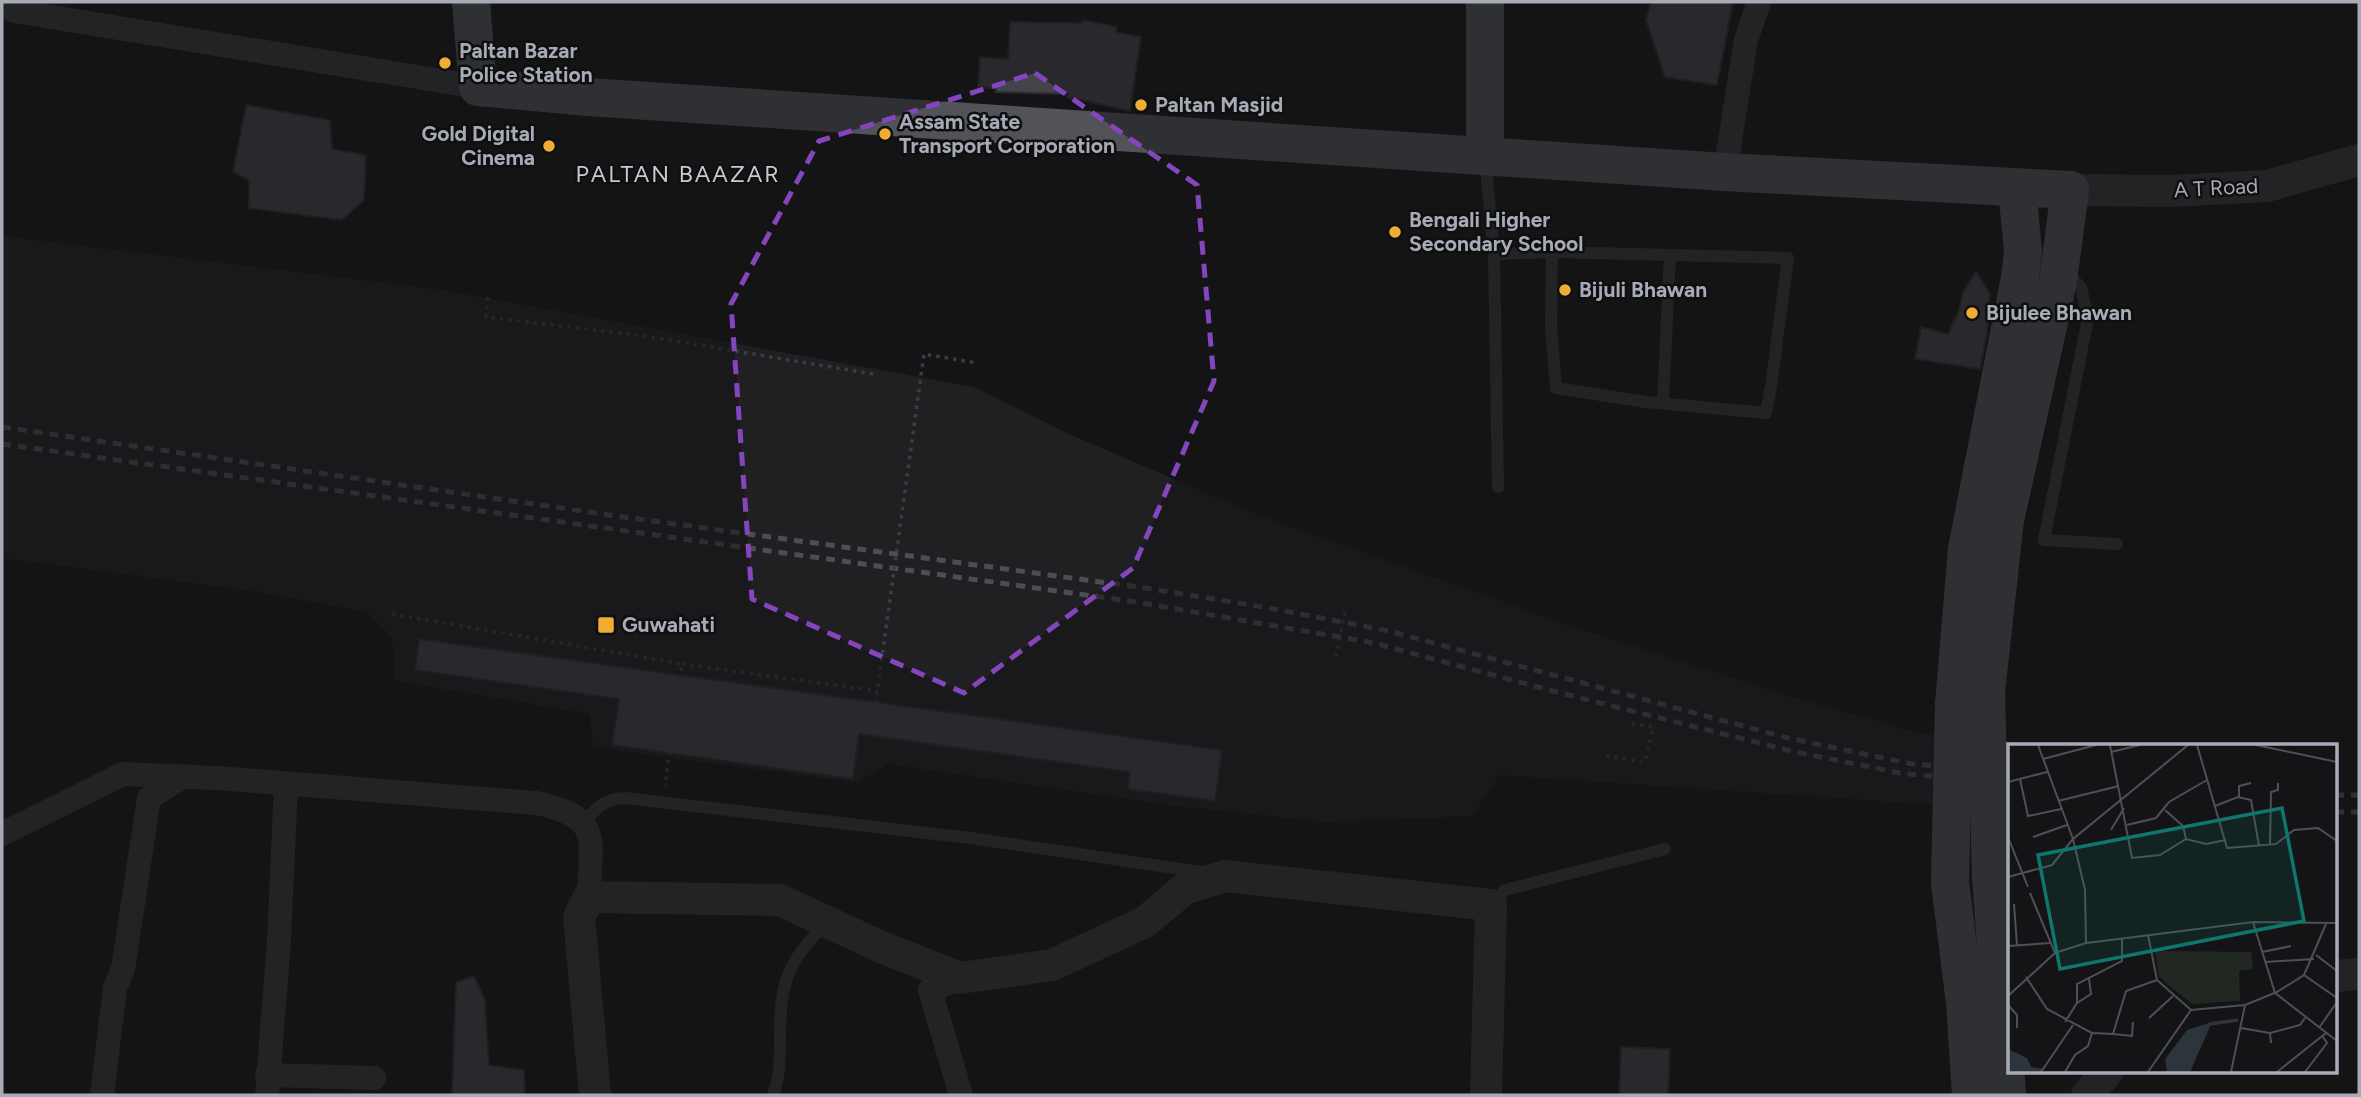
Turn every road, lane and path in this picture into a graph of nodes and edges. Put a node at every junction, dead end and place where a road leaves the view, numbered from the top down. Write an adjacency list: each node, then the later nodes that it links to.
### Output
1 (471, 2): 5 (main road)
2 (1485, 2): 6 (main road)
3 (1759, 2): 8 (street)
4 (2, 6): 5 (street)
5 (478, 87): 6 (main road)
6 (1485, 154): 8 (main road); 12 (lane)
7 (2359, 160): 10 (street, A T Road)
8 (1726, 172): 9 (main road)
9 (2017, 188): 10 (main road); 51 (main road, bridge)
10 (2070, 190): 14 (main road)
11 (1552, 252): 12 (lane); 13 (lane); 18 (lane)
12 (1494, 254): 19 (lane)
13 (1670, 255): 18 (lane); 18 (lane)
14 (2058, 274): 20 (lane); 52 (main road, bridge)
15 (488, 297): 17 (path)
16 (977, 363): 25 (path, bridge)
17 (873, 374)
18 (1663, 403)
19 (1498, 487)
20 (2117, 544)
21 (1342, 607): 23 (path)
22 (392, 614): 24 (path)
23 (1336, 657)
24 (682, 664): 25 (path); 31 (path)
25 (878, 691): 27 (path, bridge)
26 (1626, 723): 28 (path)
27 (872, 729)
28 (1606, 756)
29 (184, 776): 30 (street); 33 (street); 45 (street)
30 (286, 785): 32 (street); 44 (street)
31 (662, 801): 32 (lane); 35 (lane)
32 (585, 822): 36 (street)
33 (2, 834)
34 (1665, 849): 37 (lane)
35 (1225, 876): 37 (street); 41 (street)
36 (589, 897): 38 (street); 46 (street); 47 (street)
37 (1491, 905): 50 (street)
38 (827, 922): 41 (street); 48 (lane)
39 (2359, 974): 40 (street)
40 (2336, 976)
41 (960, 978): 49 (street)
42 (2107, 1072): 53 (street)
43 (374, 1078): 44 (street)
44 (267, 1085)
45 (102, 1095)
46 (595, 1095)
47 (614, 1095)
48 (773, 1095)
49 (961, 1095)
50 (1486, 1095)
51 (1971, 1095)
52 (2007, 1095)
53 (2087, 1095)

